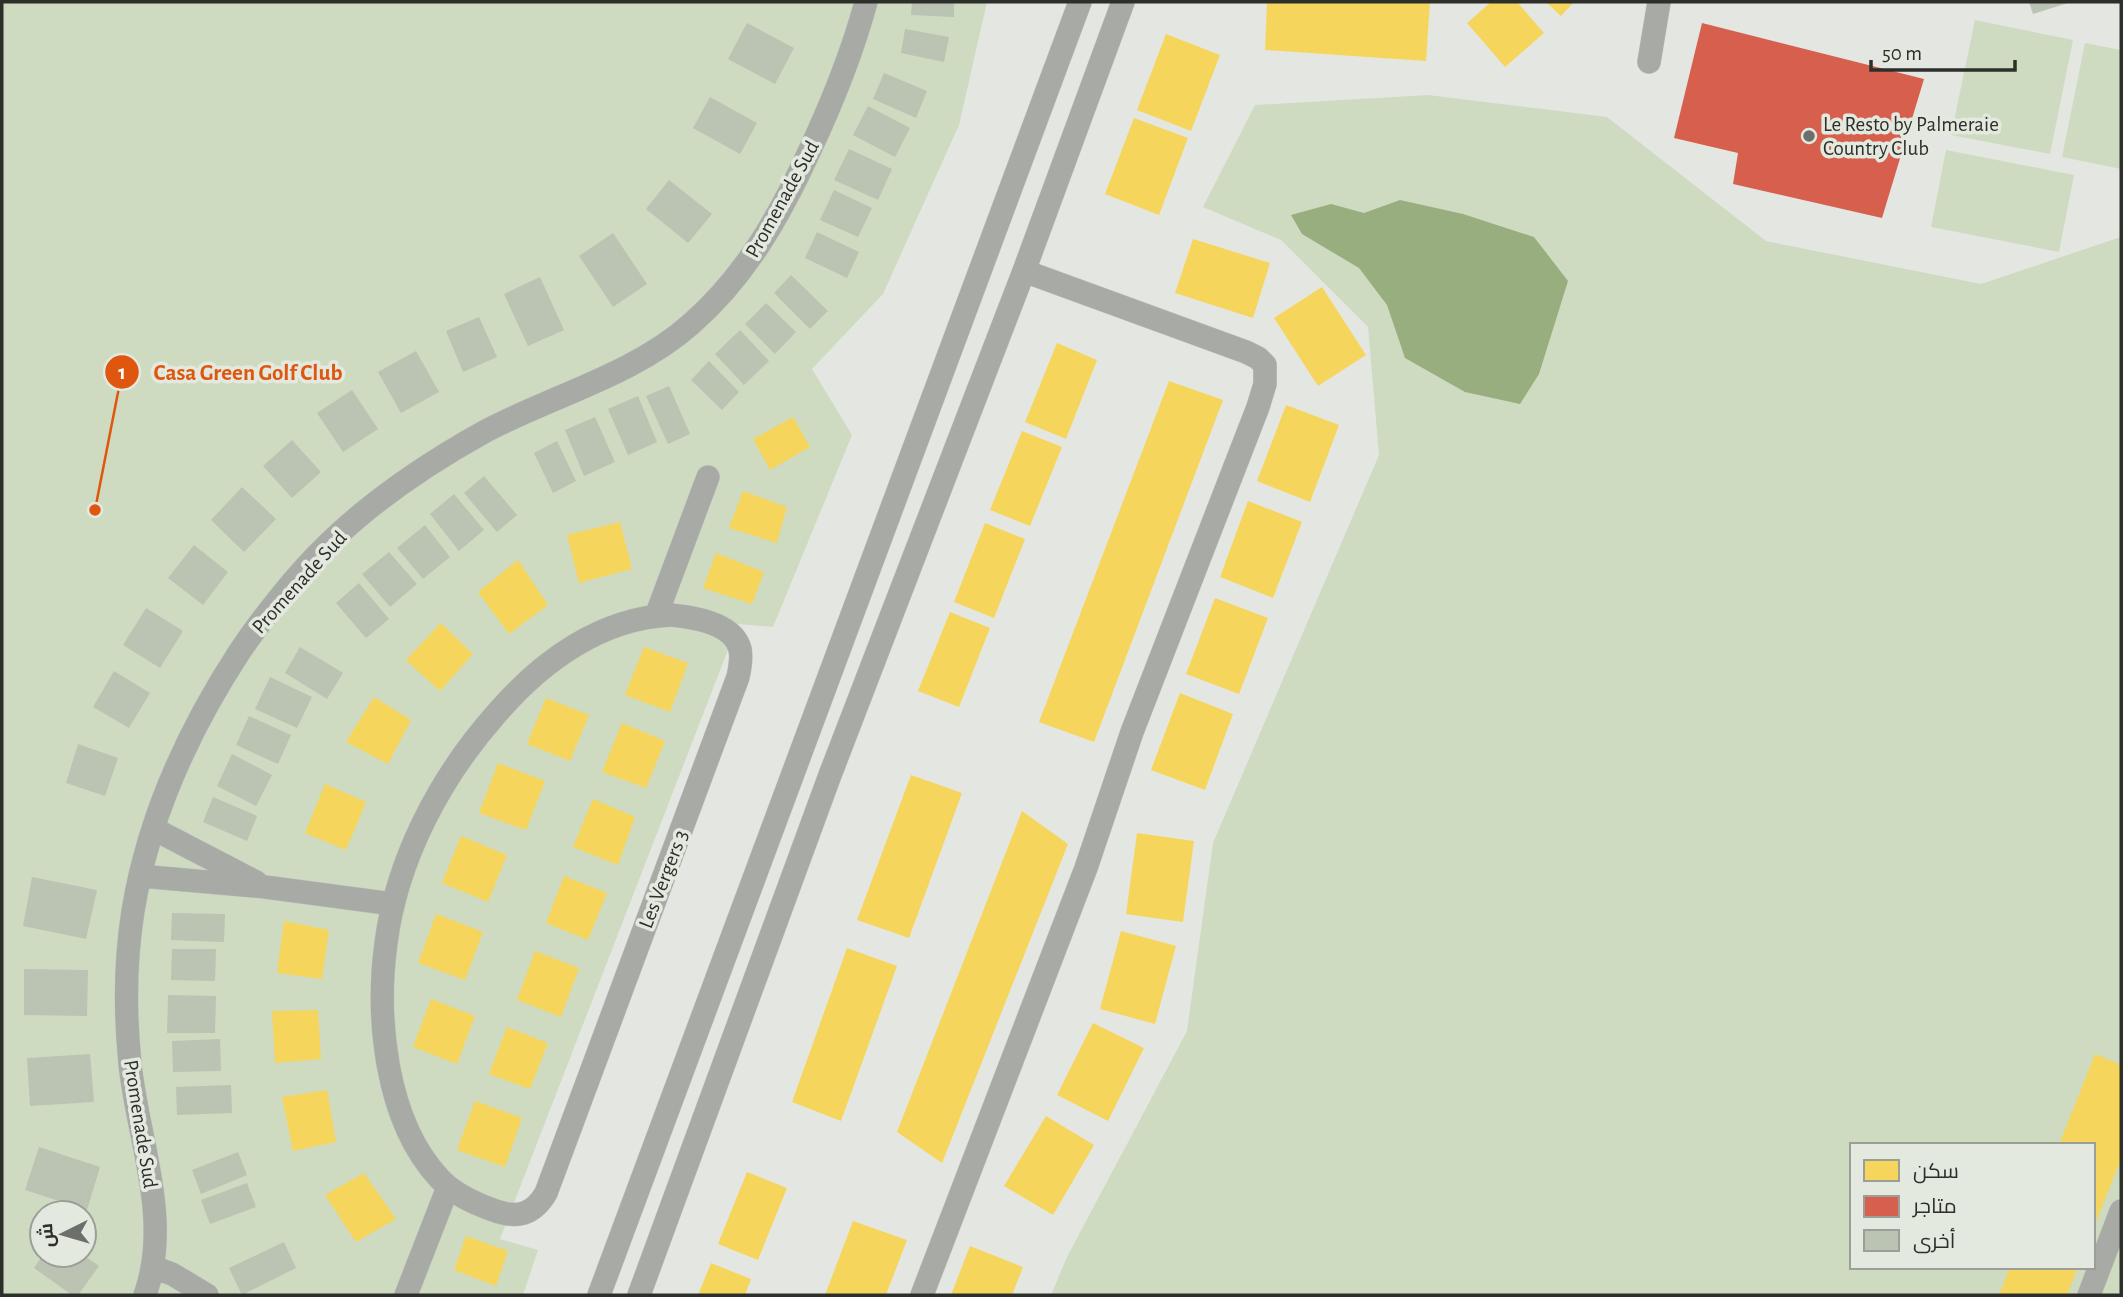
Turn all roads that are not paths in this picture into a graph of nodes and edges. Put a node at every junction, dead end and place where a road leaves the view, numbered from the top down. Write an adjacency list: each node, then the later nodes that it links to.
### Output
1 (866, 2): 9 (street, Promenade Sud)
2 (1080, 2): 19 (street)
3 (1123, 2): 6 (street)
4 (1659, 2): 5 (street)
5 (1649, 62)
6 (1024, 271): 20 (street); 21 (street)
7 (708, 477): 8 (street)
8 (656, 616): 12 (street, Les Vergers 3); 13 (street, Les Vergers 3)
9 (154, 829): 10 (street, Promenade Sud); 11 (street)
10 (140, 876): 11 (street); 15 (street, Promenade Sud)
11 (265, 887): 12 (street)
12 (393, 904): 13 (street, Les Vergers 3)
13 (448, 1187): 18 (street)
14 (2121, 1212): 22 (street)
15 (153, 1267): 16 (street, Promenade Sud); 17 (street)
16 (145, 1295)
17 (207, 1295)
18 (406, 1295)
19 (599, 1295)
20 (639, 1295)
21 (922, 1295)
22 (2089, 1295)

